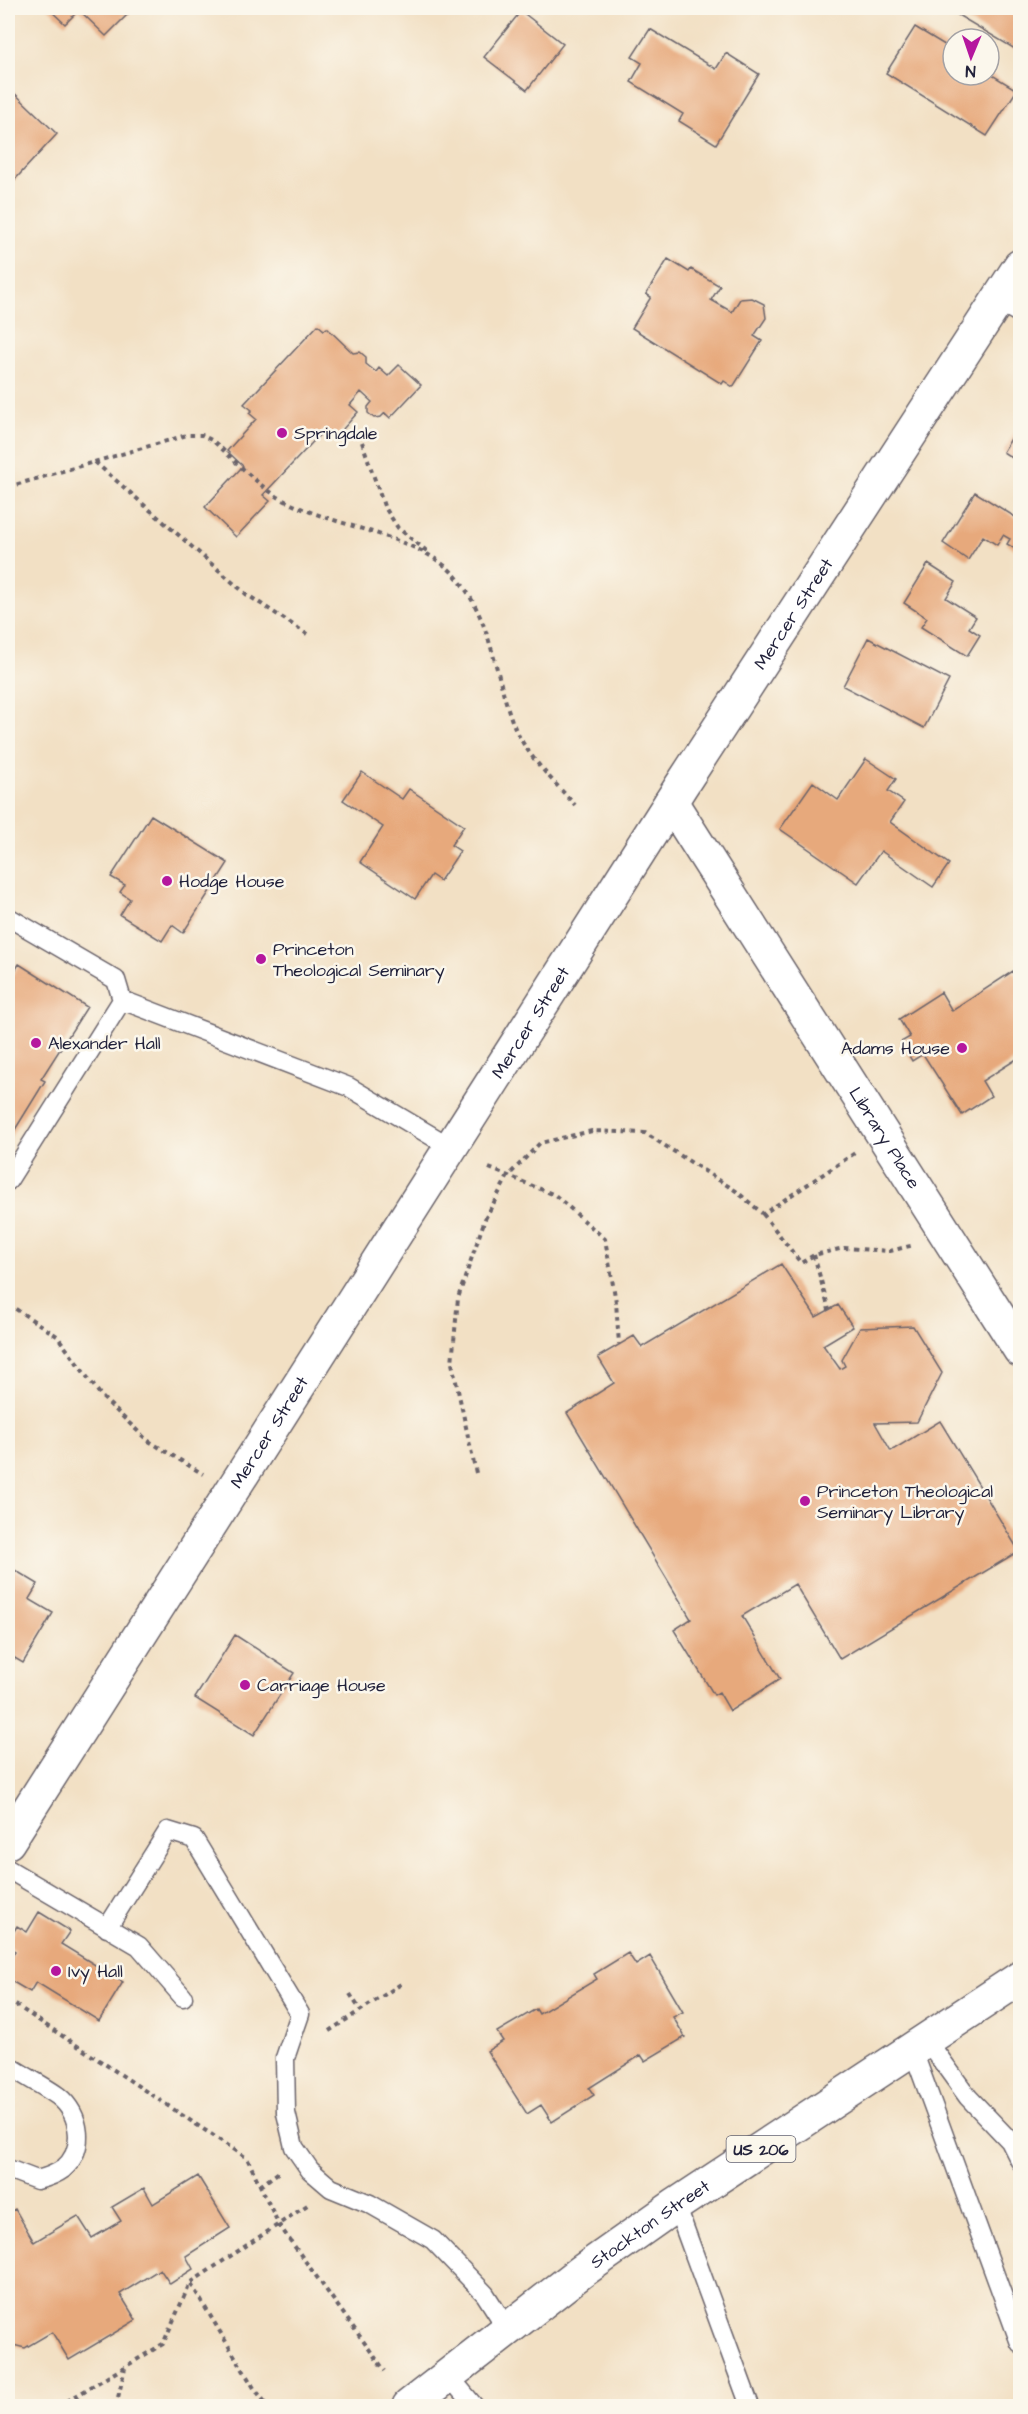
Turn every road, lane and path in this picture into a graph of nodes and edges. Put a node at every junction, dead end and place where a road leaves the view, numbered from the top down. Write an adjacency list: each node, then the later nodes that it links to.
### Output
1 (1020, 266): 2 (main road, Mercer Street)
2 (1011, 300): 8 (main road, Mercer Street)
3 (362, 442): 6 (path)
4 (95, 462): 5 (path); 6 (path); 7 (path)
5 (8, 487)
6 (431, 555): 9 (path)
7 (307, 634)
8 (672, 802): 12 (main road, Library Place); 13 (main road, Mercer Street)
9 (575, 805)
10 (8, 918): 11 (lane)
11 (122, 1000): 13 (lane); 16 (lane)
12 (883, 1134): 17 (path); 18 (main road, Library Place)
13 (452, 1148): 25 (main road, Mercer Street)
14 (489, 1168): 15 (path)
15 (508, 1176): 17 (path); 22 (path); 24 (path)
16 (8, 1181)
17 (763, 1214): 19 (path)
18 (948, 1236): 19 (path); 23 (main road, Library Place)
19 (814, 1255): 21 (path)
20 (8, 1304): 25 (path)
21 (830, 1310)
22 (619, 1344)
23 (1020, 1350)
24 (476, 1473)
25 (232, 1492): 26 (main road, Mercer Street)
26 (8, 1842)
27 (8, 1869): 28 (lane)
28 (107, 1928): 32 (lane); 40 (lane)
29 (1020, 1978): 36 (main road, Stockton Street / US 206)
30 (401, 1984): 34 (path)
31 (350, 1994): 34 (path)
32 (183, 1997)
33 (8, 2000): 42 (path)
34 (361, 2011): 35 (path)
35 (328, 2031)
36 (919, 2044): 38 (lane); 41 (main road, Stockton Street / US 206); 45 (lane)
37 (8, 2068): 39 (lane)
38 (1020, 2160)
39 (8, 2169)
40 (331, 2188): 42 (path); 44 (lane)
41 (676, 2205): 44 (main road, Stockton Street / US 206); 54 (lane)
42 (279, 2225): 43 (path); 47 (path)
43 (190, 2283): 46 (path); 51 (path)
44 (508, 2330): 48 (main road, Stockton Street / US 206)
45 (1020, 2343)
46 (125, 2367): 49 (path); 50 (path)
47 (385, 2371)
48 (449, 2376): 52 (main road, Stockton Street / US 206); 53 (lane)
49 (59, 2406)
50 (116, 2406)
51 (268, 2406)
52 (409, 2406)
53 (474, 2406)
54 (750, 2406)

